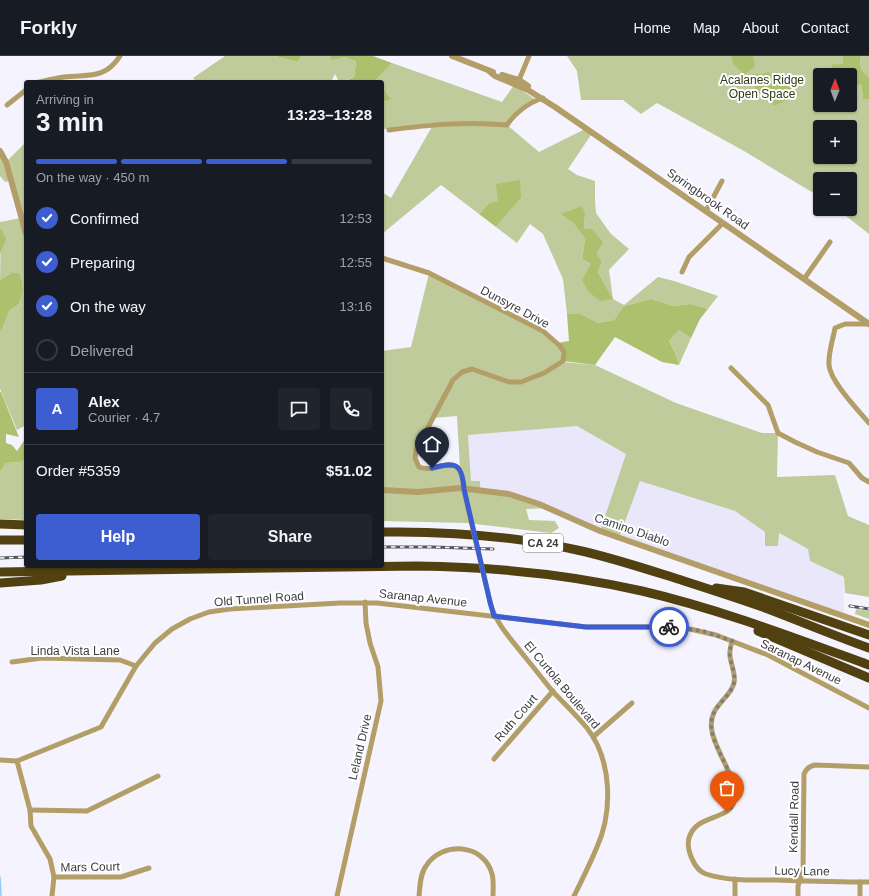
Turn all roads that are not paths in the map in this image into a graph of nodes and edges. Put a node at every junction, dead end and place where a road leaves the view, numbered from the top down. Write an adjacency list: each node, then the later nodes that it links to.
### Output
1 (120, 56): 5 (street)
2 (452, 56): 4 (street, Springbrook Road)
3 (529, 56): 6 (street)
4 (489, 71): 6 (street, Springbrook Road); 8 (street, Springbrook Road)
5 (49, 80)
6 (519, 80): 8 (street, Springbrook Road)
7 (24, 91): 10 (street)
8 (534, 93): 9 (street, Springbrook Road)
9 (542, 98): 11 (street); 14 (street, Springbrook Road)
10 (6, 104)
11 (389, 130)
12 (0, 151): 16 (street)
13 (722, 181): 14 (street)
14 (706, 210): 15 (street, Springbrook Road)
15 (723, 223): 19 (street); 20 (street, Springbrook Road)
16 (24, 227)
17 (830, 242): 20 (street)
18 (384, 259): 25 (street, Dunsyre Drive)
19 (682, 272)
20 (804, 279): 21 (street, Springbrook Road)
21 (869, 324): 23 (street)
22 (731, 368): 24 (street)
23 (869, 424)
24 (869, 482)
25 (464, 489): 26 (street, Camino Diablo); 41 (street, El Curtola Boulevard, bridge); 42 (street, Camino Diablo)
26 (384, 490)
27 (0, 524): 28 (highway)
28 (24, 525)
29 (384, 532): 37 (highway, CA 24)
30 (0, 540): 31 (highway)
31 (24, 540)
32 (384, 567): 40 (highway)
33 (306, 568): 35 (highway)
34 (0, 572): 35 (highway)
35 (83, 572): 36 (highway)
36 (0, 583)
37 (698, 586): 39 (highway, CA 24); 43 (highway)
38 (365, 602): 41 (street, Saranap Avenue); 49 (street, Old Tunnel Road); 68 (street, Leland Drive)
39 (767, 609): 44 (highway); 46 (highway, CA 24)
40 (709, 610): 48 (highway); 50 (highway)
41 (494, 616): 45 (street, Saranap Avenue); 51 (street, El Curtola Boulevard)
42 (869, 625)
43 (869, 635)
44 (869, 640)
45 (732, 641): 53 (street, Saranap Avenue); 63 (street, Lucy Lane)
46 (869, 648)
47 (12, 662): 49 (street, Linda Vista Lane)
48 (869, 665)
49 (136, 666): 57 (street, Old Tunnel Road)
50 (869, 678)
51 (553, 691): 54 (street, El Curtola Boulevard); 55 (street, Ruth Court)
52 (632, 703): 54 (street)
53 (869, 708)
54 (593, 737): 71 (street, El Curtola Boulevard)
55 (494, 759)
56 (0, 760): 57 (street, Old Tunnel Road)
57 (17, 761): 60 (street)
58 (869, 767): 64 (street, Kendall Road)
59 (158, 776): 60 (street)
60 (30, 810): 62 (street)
61 (149, 868): 62 (street, Mars Court)
62 (54, 877): 67 (street)
63 (735, 879): 64 (street, Lucy Lane); 72 (street)
64 (800, 881): 65 (street, Lucy Lane); 73 (street)
65 (860, 882): 66 (street, Lucy Lane); 74 (street)
66 (869, 882)
67 (52, 896)
68 (337, 896)
69 (419, 896): 70 (street)
70 (493, 896)
71 (574, 896)
72 (735, 896)
73 (798, 896)
74 (860, 896)

